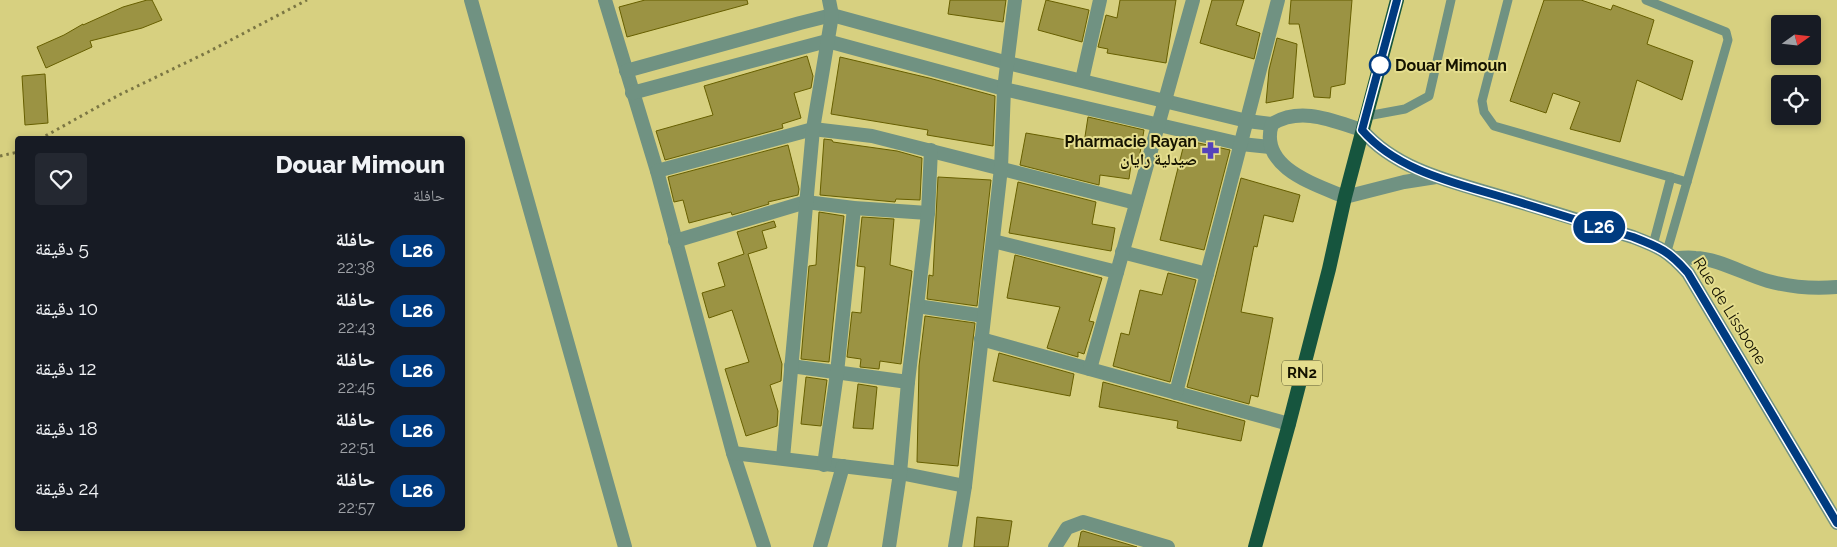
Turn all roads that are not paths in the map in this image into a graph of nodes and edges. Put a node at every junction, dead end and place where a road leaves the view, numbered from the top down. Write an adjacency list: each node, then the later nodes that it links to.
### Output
1 (471, 0): 64 (street)
2 (605, 0): 15 (street)
3 (829, 0): 12 (street)
4 (1015, 0): 14 (street)
5 (1100, 0): 16 (street)
6 (1193, 0): 19 (street)
7 (1278, 0): 21 (street)
8 (1397, 0): 20 (highway, RN2)
9 (1451, 0): 20 (lane)
10 (1508, 0): 32 (lane)
11 (1646, 0): 33 (lane)
12 (832, 15): 13 (street); 14 (street); 15 (street)
13 (827, 41): 17 (street); 18 (street); 24 (street)
14 (1008, 63): 16 (street); 17 (street)
15 (626, 71): 18 (street)
16 (1082, 80): 19 (street)
17 (1004, 89): 23 (street); 29 (street)
18 (632, 93): 30 (street)
19 (1164, 101): 21 (street); 23 (street)
20 (1367, 116): 25 (highway, RN2)
21 (1247, 122): 22 (street); 26 (street)
22 (1272, 124): 25 (street); 27 (street)
23 (1158, 125): 26 (street); 36 (street)
24 (813, 129): 28 (street); 30 (street); 35 (street)
25 (1362, 130): 31 (street, Rue de Lissbone); 34 (highway, RN2)
26 (1241, 144): 27 (street); 45 (street)
27 (1270, 147): 34 (street)
28 (931, 150): 29 (street); 38 (street)
29 (1001, 168): 36 (street); 40 (street)
30 (657, 171): 39 (street)
31 (1437, 176): 34 (street); 41 (street, Rue de Lissbone)
32 (1672, 177): 33 (lane); 41 (lane)
33 (1687, 182): 43 (lane)
34 (1345, 197): 55 (highway, RN2)
35 (806, 202): 37 (street); 39 (street); 50 (street)
36 (1136, 203): 42 (street)
37 (854, 208): 38 (street); 52 (street)
38 (928, 213): 47 (street)
39 (676, 241): 56 (street)
40 (993, 241): 44 (street); 48 (street)
41 (1653, 245): 43 (street, Rue de Lissbone)
42 (1122, 252): 44 (street); 45 (street)
43 (1671, 255): 46 (street); 62 (street, Rue de Lissbone)
44 (1117, 272): 51 (street)
45 (1207, 274): 54 (street)
46 (1837, 287)
47 (917, 306): 48 (street); 53 (street)
48 (984, 316): 49 (street)
49 (982, 339): 51 (street); 61 (street)
50 (791, 366): 52 (street); 57 (street)
51 (1090, 369): 54 (street)
52 (837, 373): 53 (street); 58 (street)
53 (908, 382): 60 (street)
54 (1176, 393): 55 (street)
55 (1289, 424): 71 (highway, RN2)
56 (733, 453): 57 (street); 65 (street)
57 (783, 458): 58 (street)
58 (824, 465): 59 (street)
59 (843, 466): 60 (street); 66 (street)
60 (900, 473): 61 (street); 67 (street)
61 (965, 486): 68 (street)
62 (1837, 523)
63 (1138, 543): 69 (street); 70 (street)
64 (625, 547)
65 (764, 547)
66 (820, 547)
67 (889, 547)
68 (955, 547)
69 (1055, 547)
70 (1168, 547)
71 (1255, 547)

